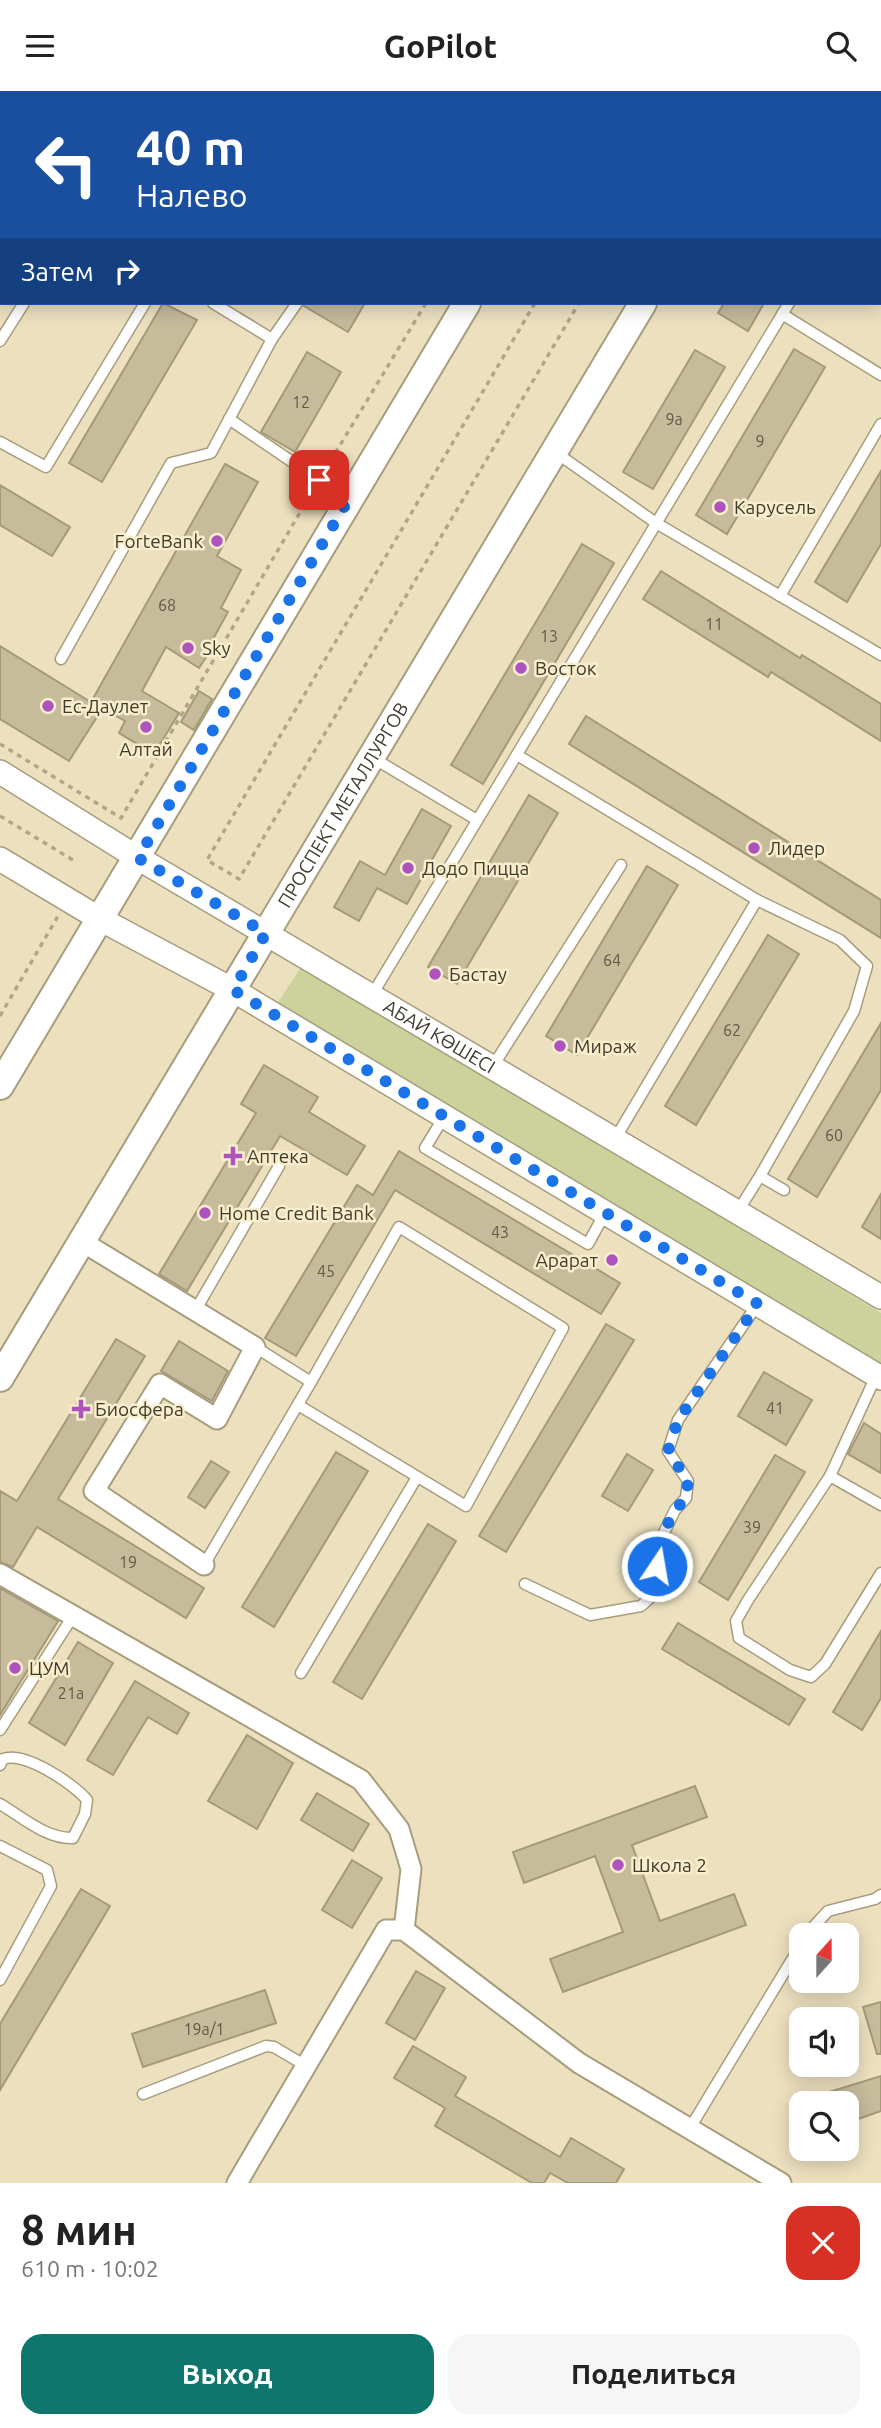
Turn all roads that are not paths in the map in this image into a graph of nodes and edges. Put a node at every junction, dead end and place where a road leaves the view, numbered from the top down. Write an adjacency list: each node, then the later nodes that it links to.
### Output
1 (23, 305): 10 (lane)
2 (144, 305): 14 (lane)
3 (216, 305): 9 (lane)
4 (296, 305): 9 (lane)
5 (466, 305): 16 (main road)
6 (642, 305): 15 (main road, ПРОСПЕКТ МЕТАЛЛУРГОВ)
7 (788, 305): 8 (lane)
8 (782, 314): 11 (lane); 17 (lane)
9 (272, 339): 12 (lane)
10 (0, 341)
11 (881, 375)
12 (229, 419): 16 (lane); 20 (lane)
13 (881, 424): 18 (lane)
14 (0, 442)
15 (554, 451): 17 (lane); 22 (main road, ПРОСПЕКТ МЕТАЛЛУРГОВ)
16 (348, 500): 25 (main road)
17 (656, 523): 18 (lane); 21 (lane)
18 (780, 596): 19 (lane)
19 (881, 655)
20 (61, 659)
21 (516, 755): 24 (lane); 28 (lane)
22 (371, 757): 24 (lane); 30 (main road, ПРОСПЕКТ МЕТАЛЛУРГОВ)
23 (0, 772): 25 (street, АБАЙ КӨШЕСІ)
24 (477, 820): 32 (lane)
25 (138, 858): 29 (main road); 30 (street, АБАЙ КӨШЕСІ)
26 (0, 859): 29 (street)
27 (621, 865): 33 (lane)
28 (757, 900): 36 (lane); 38 (lane)
29 (100, 919): 31 (street); 34 (main road)
30 (266, 933): 31 (main road, ПРОСПЕКТ МЕТАЛЛУРГОВ); 32 (street, АБАЙ КӨШЕСІ)
31 (233, 990): 35 (street); 42 (main road, ПРОСПЕКТ МЕТАЛЛУРГОВ)
32 (372, 995): 33 (street, АБАЙ КӨШЕСІ)
33 (493, 1067): 36 (street, АБАЙ КӨШЕСІ)
34 (0, 1086)
35 (444, 1117): 41 (street); 41 (lane)
36 (615, 1139): 40 (street, АБАЙ КӨШЕСІ)
37 (279, 1166): 45 (lane)
38 (760, 1177): 39 (lane); 40 (lane)
39 (784, 1190)
40 (738, 1212): 43 (street, АБАЙ КӨШЕСІ)
41 (605, 1213): 44 (street)
42 (81, 1241): 45 (street); 48 (main road, ПРОСПЕКТ МЕТАЛЛУРГОВ)
43 (881, 1297)
44 (758, 1304): 47 (street); 57 (lane)
45 (195, 1311): 46 (street)
46 (254, 1347): 49 (lane); 54 (street)
47 (879, 1377): 51 (lane)
48 (0, 1378)
49 (311, 1382): 50 (lane); 52 (lane)
50 (298, 1405): 52 (lane); 54 (lane)
51 (830, 1476): 53 (lane); 55 (lane)
52 (417, 1477): 59 (lane)
53 (881, 1505)
54 (204, 1565)
55 (881, 1573)
56 (0, 1574): 58 (street)
57 (525, 1584)
58 (73, 1616): 60 (lane); 66 (street)
59 (301, 1673)
60 (0, 1730)
61 (0, 1765): 62 (lane)
62 (0, 1804)
63 (0, 1846): 68 (lane)
64 (881, 1895): 65 (lane)
65 (817, 1923)
66 (404, 1930): 69 (street); 71 (street)
67 (789, 1964): 71 (lane)
68 (0, 1980)
69 (306, 2066): 70 (lane); 72 (street)
70 (143, 2094)
71 (690, 2128): 73 (street)
72 (237, 2183)
73 (782, 2183)

